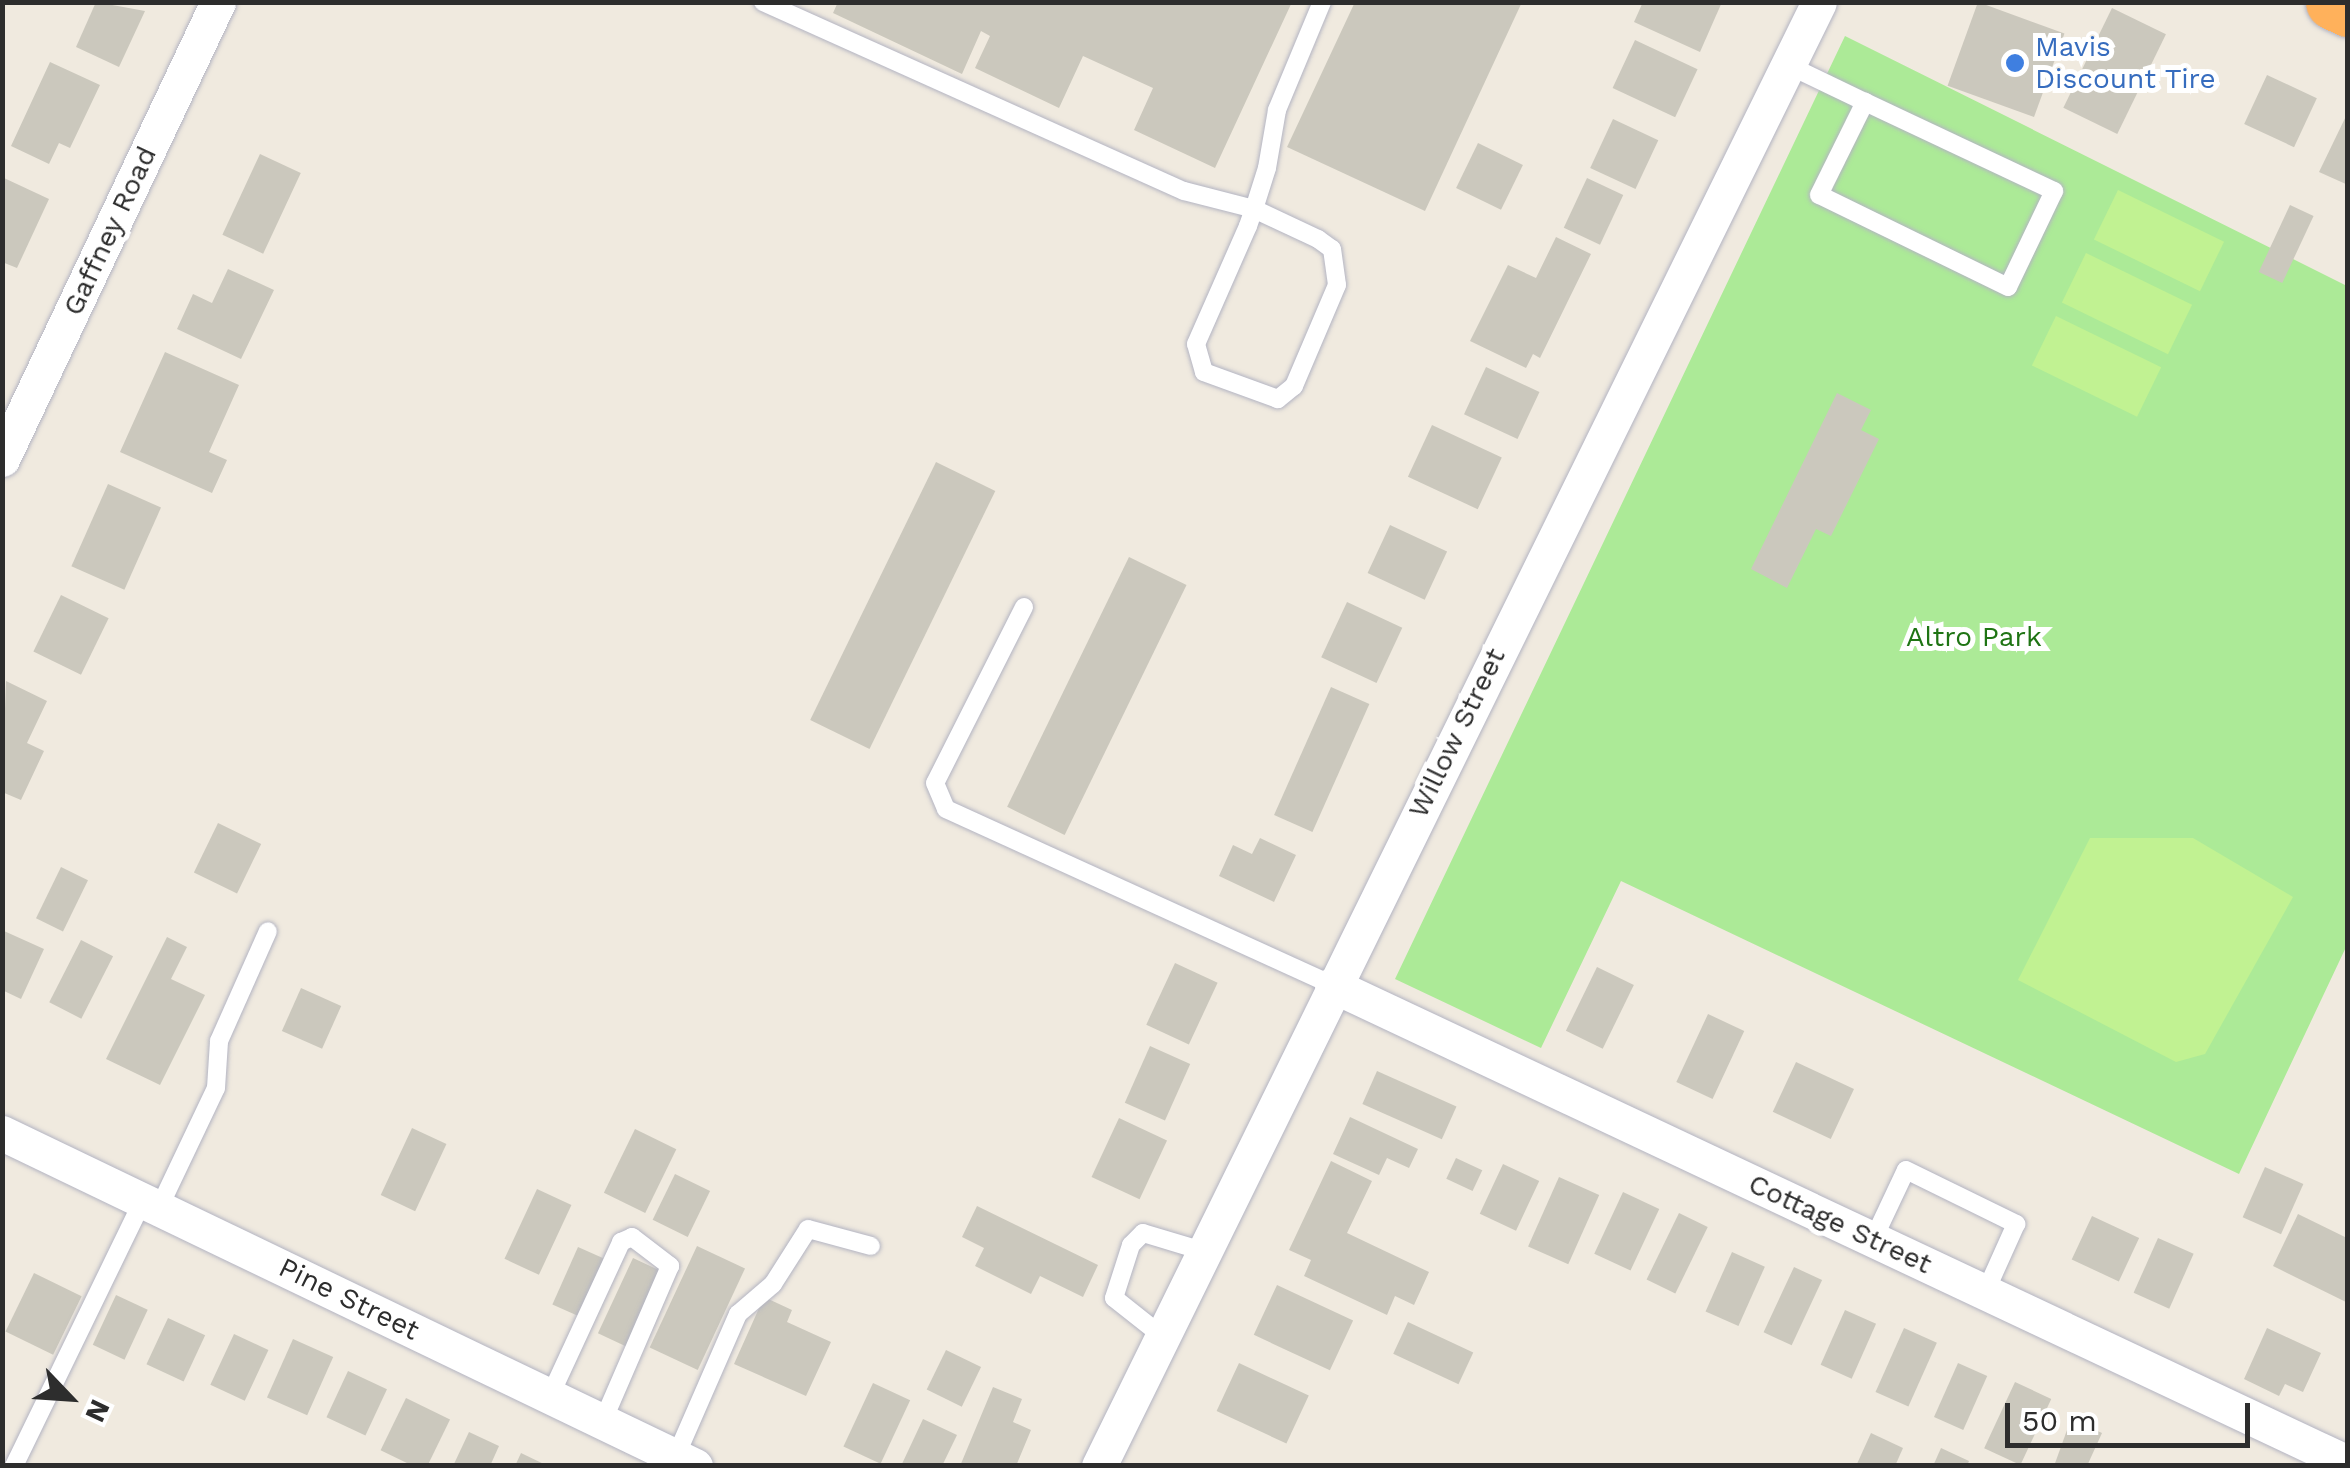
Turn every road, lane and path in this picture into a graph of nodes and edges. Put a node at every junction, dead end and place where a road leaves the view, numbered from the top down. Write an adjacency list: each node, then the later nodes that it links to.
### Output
1 (218, 2): 10 (street, Gaffney Road)
2 (763, 2): 9 (lane)
3 (1322, 2): 9 (lane)
4 (1819, 2): 7 (street, Willow Street)
5 (2333, 2): 6 (highway)
6 (2348, 10)
7 (1788, 65): 8 (lane); 13 (street, Willow Street)
8 (1865, 102): 8 (lane)
9 (1254, 209): 9 (lane)
10 (2, 459)
11 (1024, 607): 13 (lane)
12 (268, 931): 15 (lane)
13 (1332, 986): 16 (street, Cottage Street); 18 (street, Willow Street)
14 (2, 1133): 15 (street, Pine Street)
15 (151, 1204): 21 (street, Pine Street); 25 (lane)
16 (1873, 1240): 19 (street, Cottage Street); 19 (lane)
17 (871, 1246): 24 (lane)
18 (1202, 1250): 20 (street, Willow Street); 20 (lane)
19 (1986, 1293): 23 (street, Cottage Street)
20 (1162, 1336): 26 (street, Willow Street)
21 (550, 1396): 22 (street, Pine Street); 22 (lane)
22 (604, 1422): 24 (street, Pine Street)
23 (2341, 1455)
24 (686, 1461)
25 (14, 1466)
26 (1099, 1466)

